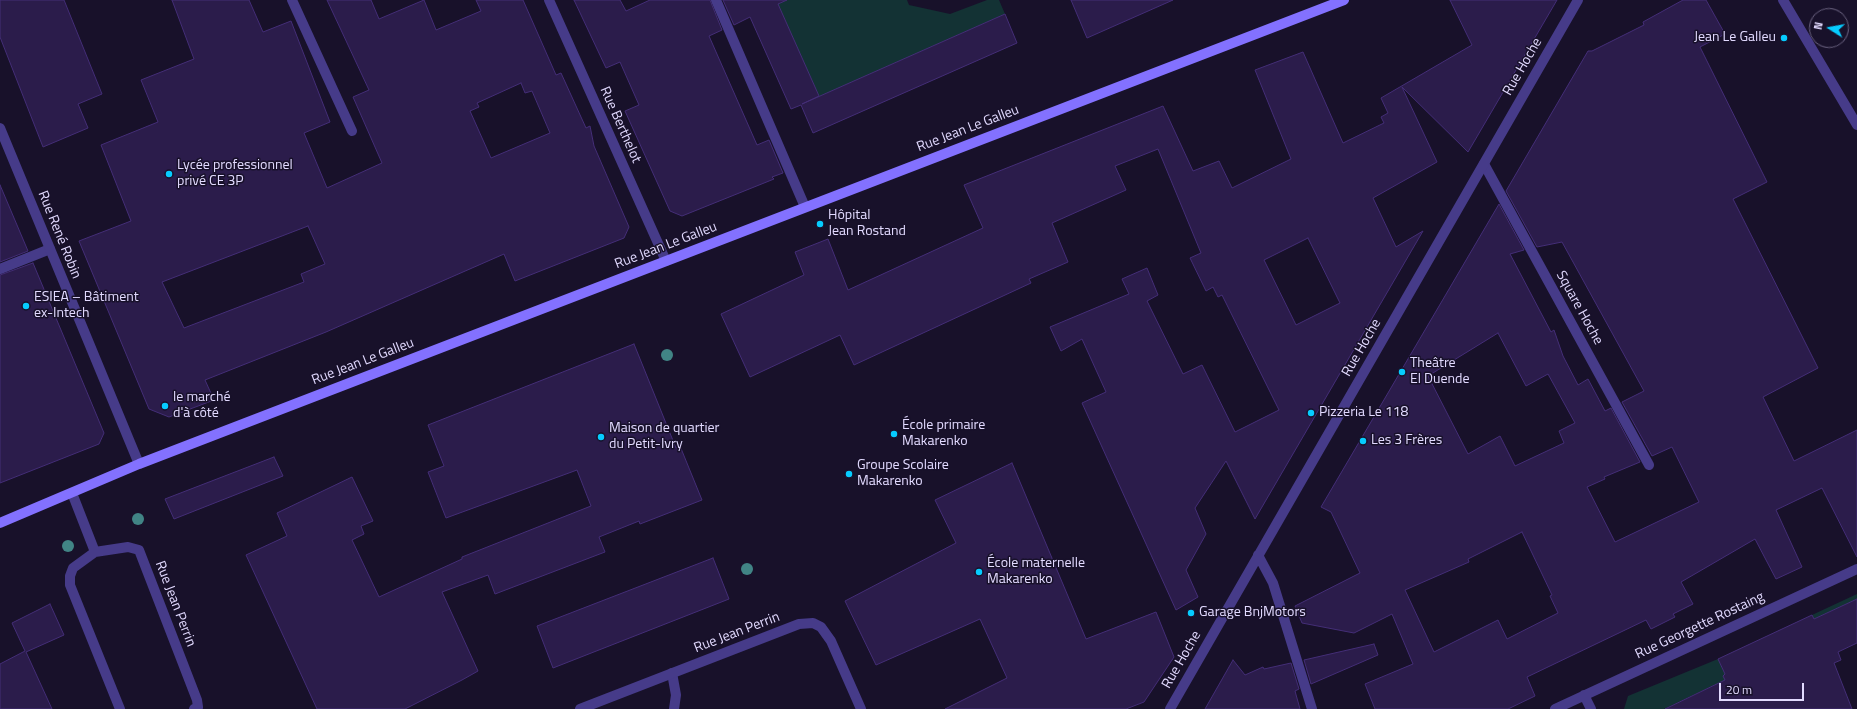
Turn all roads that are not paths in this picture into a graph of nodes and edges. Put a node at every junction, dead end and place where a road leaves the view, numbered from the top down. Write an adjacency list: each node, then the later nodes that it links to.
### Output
1 (292, 0): 9 (street)
2 (549, 0): 13 (street, Rue Berthelot)
3 (716, 0): 11 (street)
4 (1344, 0): 11 (main road, Rue Jean Le Galleu)
5 (1578, 0): 10 (street, Rue Hoche)
6 (1783, 0): 7 (street)
7 (1857, 125)
8 (0, 128): 12 (street, Rue René Robin)
9 (352, 132)
10 (1484, 164): 16 (street, Square Hoche); 20 (street, Rue Hoche)
11 (806, 207): 13 (main road, Rue Jean Le Galleu)
12 (50, 249): 14 (street); 15 (street, Rue René Robin)
13 (666, 261): 15 (main road, Rue Jean Le Galleu)
14 (0, 270)
15 (139, 464): 17 (main road, Rue Jean Le Galleu)
16 (1649, 465)
17 (72, 493): 18 (main road, Rue Jean Le Galleu); 19 (street)
18 (0, 523)
19 (95, 552): 24 (street, Rue Jean Perrin); 25 (street, Rue Jean Perrin)
20 (1258, 555): 29 (street, Rue Hoche); 30 (street)
21 (1857, 569): 23 (street, Rue Georgette Rostaing)
22 (672, 673): 26 (street, Rue Jean Perrin); 27 (street); 28 (street, Rue Jean Perrin)
23 (1584, 695): 31 (street, Rue Georgette Rostaing); 32 (street)
24 (120, 709)
25 (194, 709)
26 (580, 709)
27 (674, 709)
28 (861, 709)
29 (1170, 709)
30 (1312, 709)
31 (1555, 709)
32 (1591, 709)

